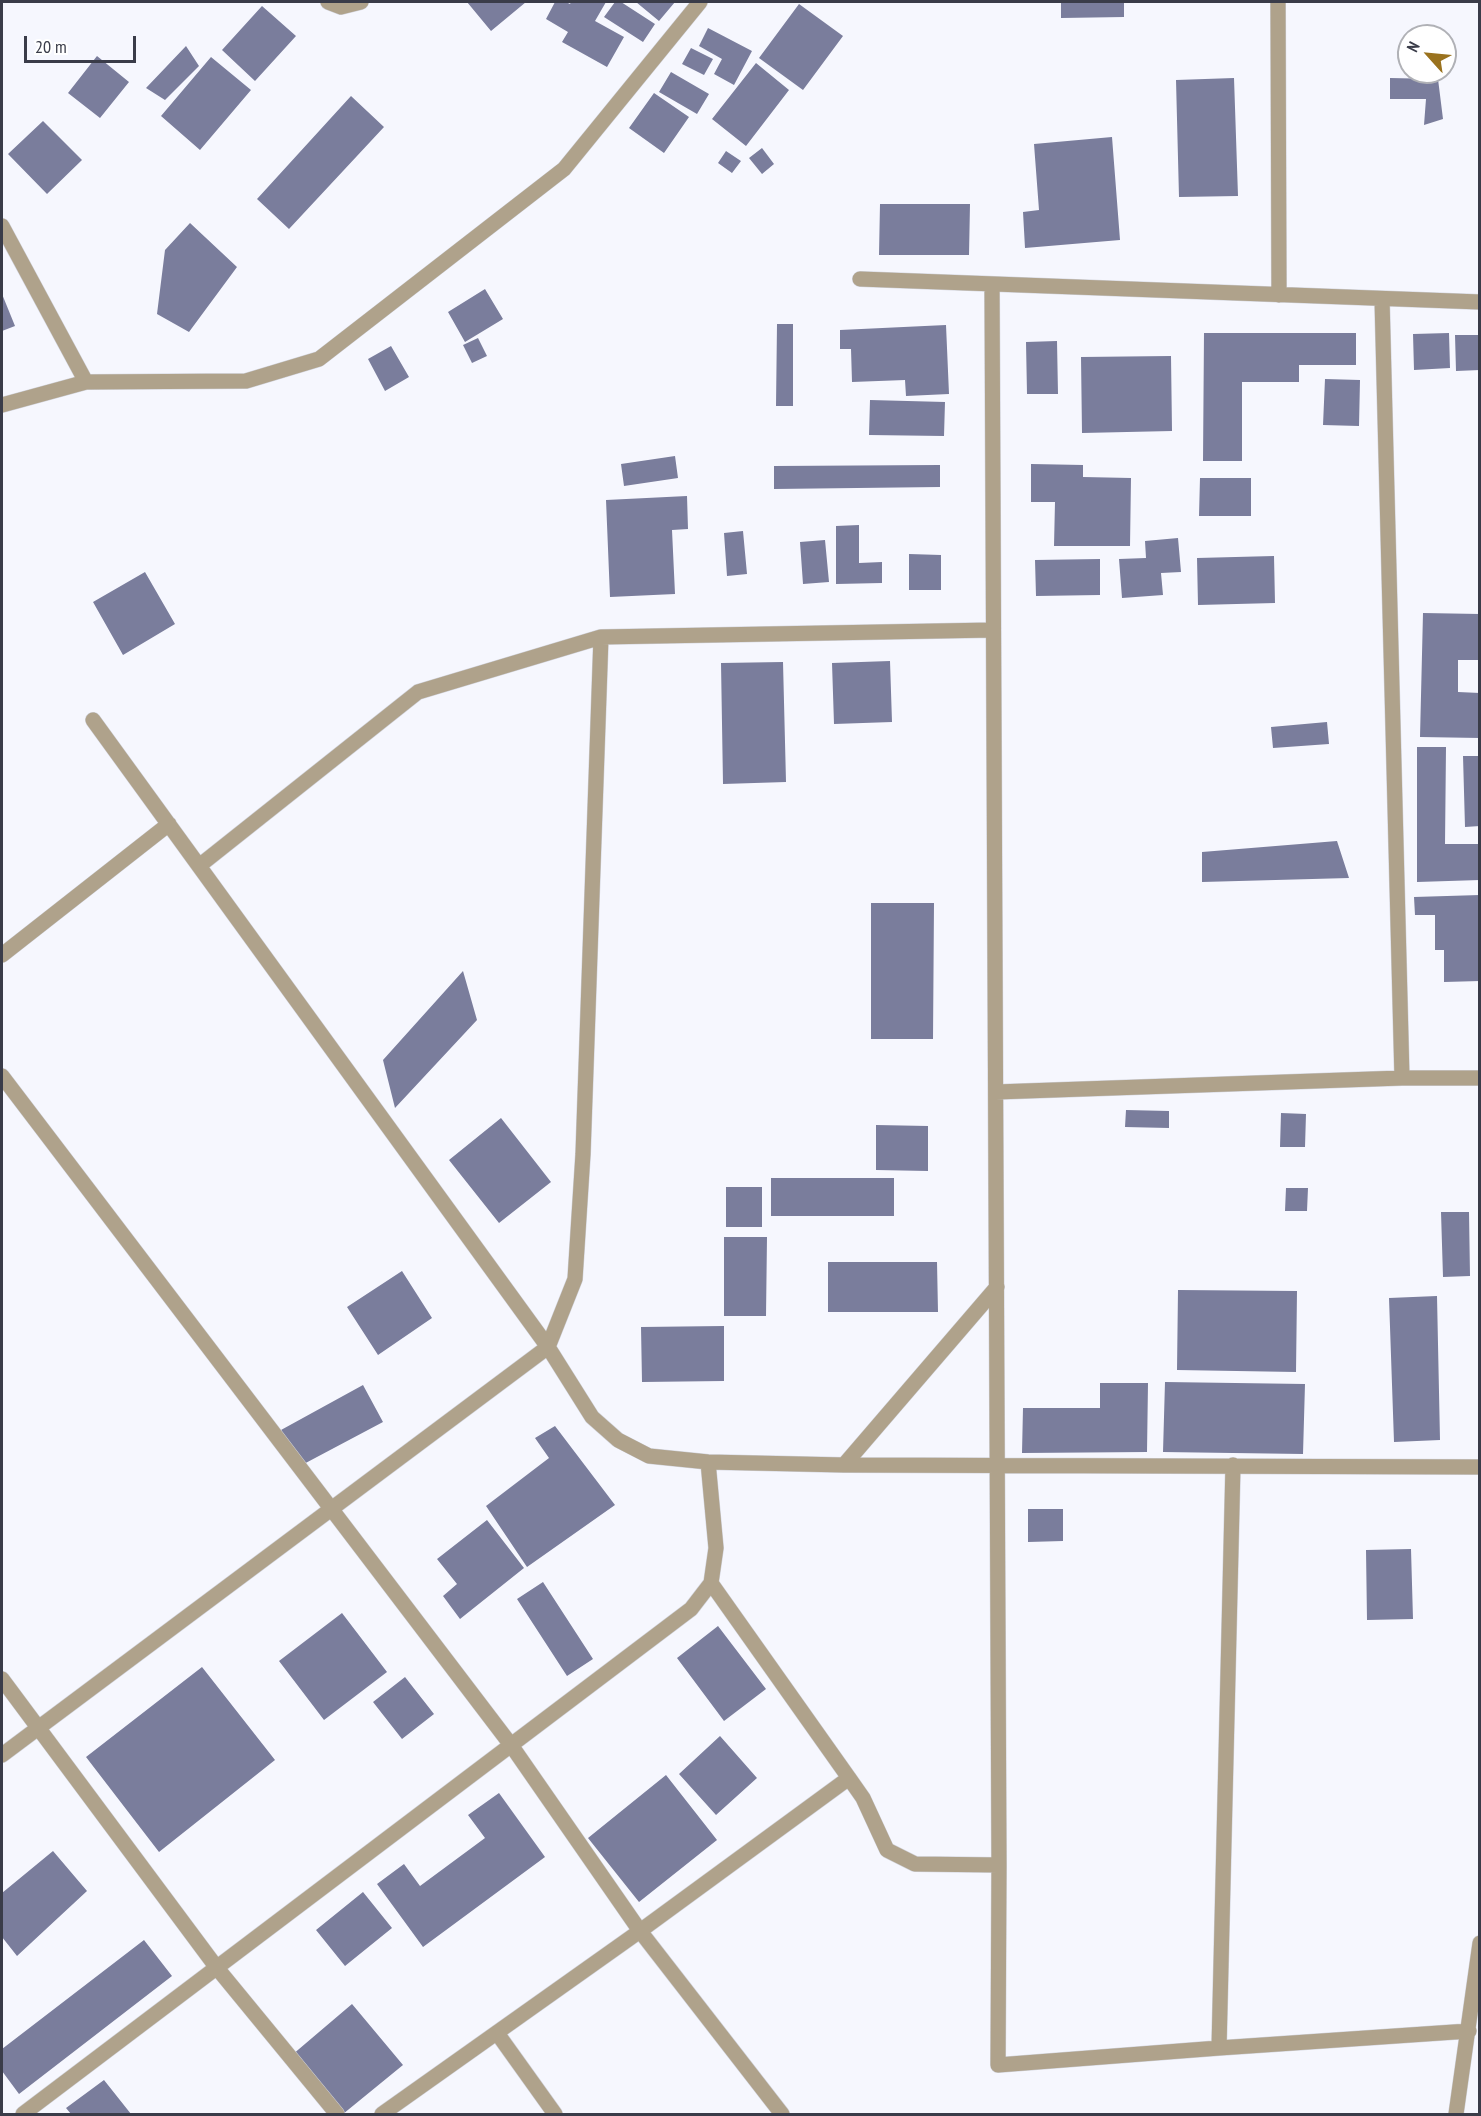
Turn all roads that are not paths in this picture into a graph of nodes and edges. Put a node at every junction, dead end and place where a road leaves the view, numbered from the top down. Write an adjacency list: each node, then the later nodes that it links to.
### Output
1 (328, 2): 2 (street)
2 (361, 2)
3 (700, 2): 11 (street)
4 (1278, 2): 8 (street)
5 (2, 226): 11 (street)
6 (860, 279): 7 (street)
7 (992, 284): 8 (street); 13 (street)
8 (1279, 295): 9 (street)
9 (1382, 298): 10 (street); 20 (street)
10 (1479, 302)
11 (86, 382): 12 (street)
12 (2, 405)
13 (993, 630): 14 (street); 22 (street)
14 (601, 637): 17 (street); 24 (street)
15 (93, 720): 16 (street)
16 (169, 824): 17 (street); 18 (street)
17 (199, 866): 24 (street)
18 (2, 955)
19 (2, 1076): 30 (street)
20 (1402, 1078): 21 (street); 22 (street)
21 (1479, 1078)
22 (996, 1092): 23 (street)
23 (997, 1287): 26 (street); 27 (street)
24 (548, 1347): 25 (street); 30 (street)
25 (708, 1462): 27 (street); 31 (street)
26 (997, 1464): 27 (street); 28 (street); 37 (street)
27 (844, 1465)
28 (1233, 1465): 29 (street); 43 (street)
29 (1479, 1467)
30 (331, 1509): 33 (street); 34 (street)
31 (711, 1583): 34 (street); 36 (street)
32 (2, 1679): 33 (street)
33 (38, 1728): 35 (street); 40 (street)
34 (511, 1745): 38 (street); 40 (street)
35 (2, 1755)
36 (849, 1778): 37 (street); 38 (street)
37 (999, 1865): 43 (street)
38 (640, 1931): 42 (street); 48 (street)
39 (1479, 1943): 41 (street)
40 (217, 1968): 44 (street); 45 (street)
41 (1469, 2031): 43 (street); 49 (street)
42 (497, 2032): 46 (street); 47 (street)
43 (1219, 2048)
44 (23, 2115)
45 (337, 2115)
46 (382, 2115)
47 (555, 2115)
48 (782, 2115)
49 (1456, 2115)

